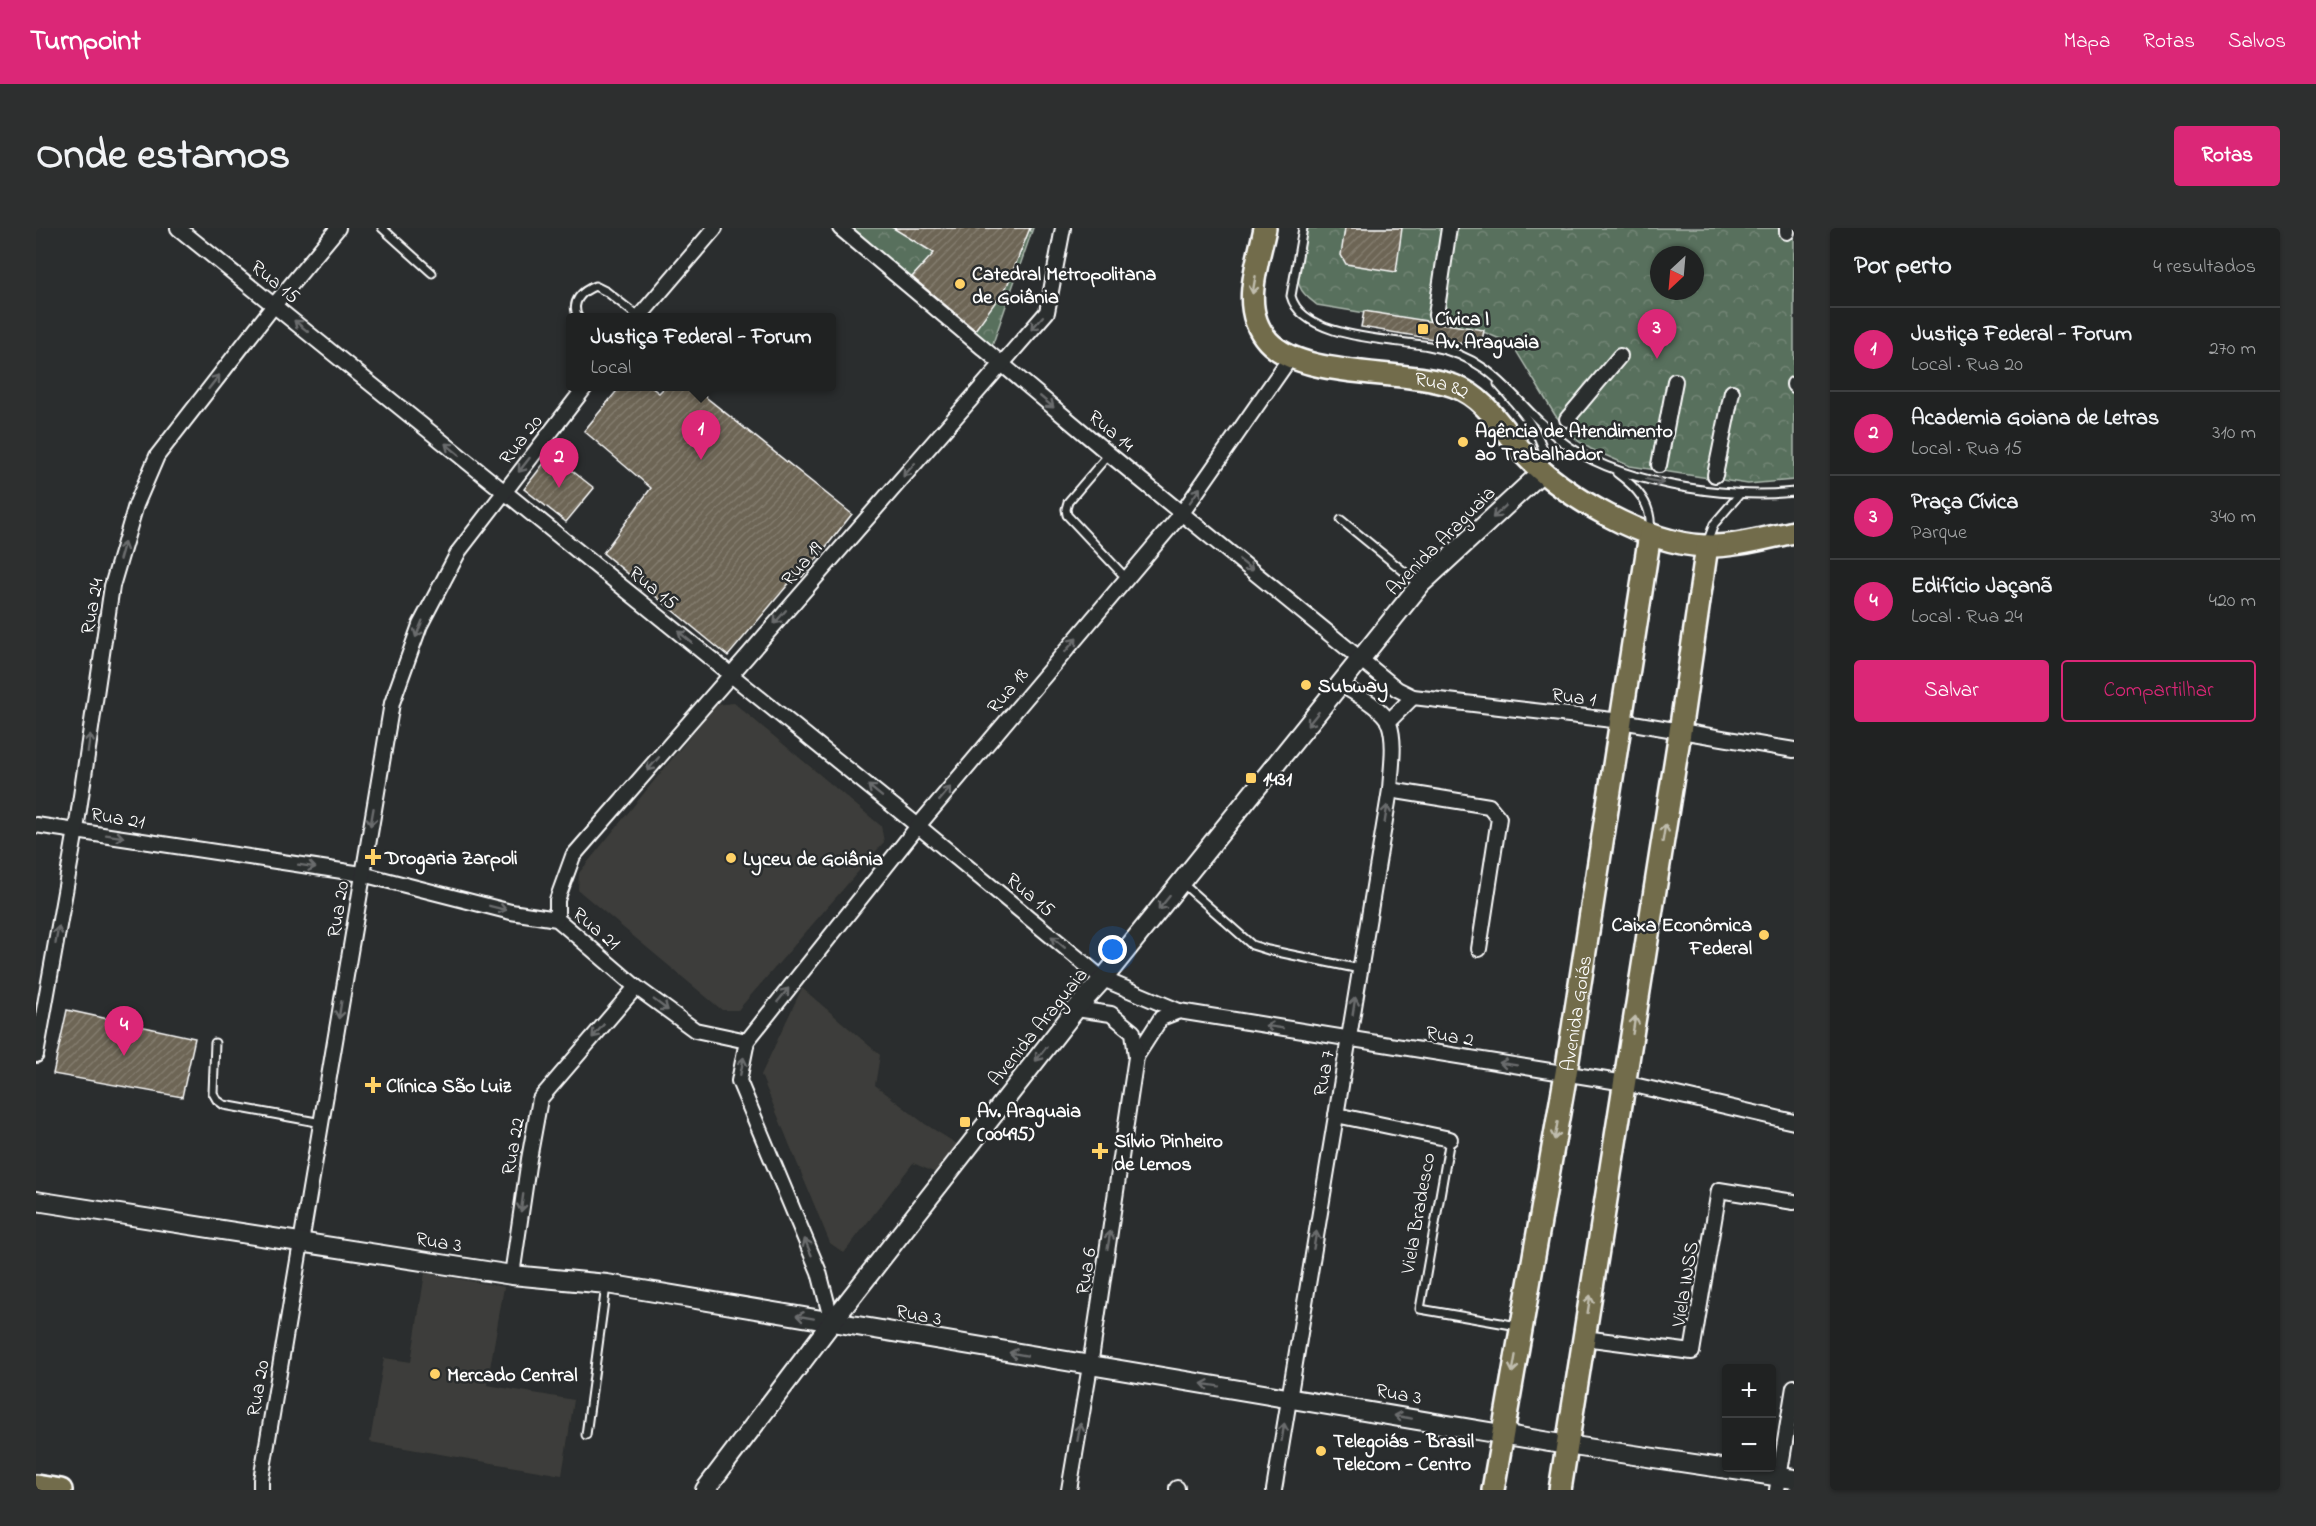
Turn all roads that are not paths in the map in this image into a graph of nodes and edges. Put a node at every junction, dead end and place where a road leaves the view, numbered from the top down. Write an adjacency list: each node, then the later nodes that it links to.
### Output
1 (178, 228): 11 (street, Rua 15)
2 (338, 228): 11 (street, Rua 24)
3 (382, 228): 10 (lane)
4 (715, 228): 14 (street)
5 (840, 228): 18 (street, Rua 14)
6 (1063, 228): 18 (street, Rua 19, one-way to 18)
7 (1265, 228): 17 (main road, Rua 82, one-way to 17)
8 (1303, 228): 19 (lane, Rua 82)
9 (1449, 228): 15 (street)
10 (432, 273)
11 (275, 304): 29 (street, Rua 15, one-way to 11); 50 (street, Rua 24, one-way to 11)
12 (576, 313): 13 (lane)
13 (633, 313)
14 (643, 313)
15 (1436, 315)
16 (1620, 356): 23 (street)
17 (1290, 358): 27 (main road, Rua 82); 32 (street, Rua 18, one-way to 17)
18 (1002, 364): 24 (street, Rua 14, one-way to 24); 40 (street, Rua 19, one-way to 40)
19 (1487, 370): 26 (lane, Rua 82); 27 (lane)
20 (1675, 381): 25 (street)
21 (583, 391): 29 (street, Rua 20, one-way to 29)
22 (1732, 392): 28 (street)
23 (1567, 419)
24 (1109, 453): 32 (street, Rua 14); 37 (lane)
25 (1659, 465)
26 (1610, 468): 31 (lane, Rua 82, one-way to 31); 35 (lane)
27 (1542, 472): 35 (main road, Rua 82); 38 (street, Avenida Araguaia, one-way to 38)
28 (1715, 475)
29 (503, 491): 40 (street, Rua 15, one-way to 29); 51 (street, Rua 20, one-way to 51)
30 (1794, 492): 31 (lane, Rua 82)
31 (1739, 495): 36 (lane)
32 (1182, 513): 37 (street, Rua 18); 39 (street, Rua 14, one-way to 39)
33 (1341, 520): 38 (lane)
34 (1794, 532): 36 (main road, Rua 82)
35 (1650, 534): 36 (main road, Rua 82); 43 (main road)
36 (1707, 546): 45 (main road)
37 (1126, 579): 49 (street, Rua 18, one-way to 37)
38 (1420, 585): 39 (street, Avenida Araguaia)
39 (1362, 659): 41 (street, Avenida Araguaia); 42 (street, Rua 1)
40 (731, 674): 49 (street, Rua 15, one-way to 40); 53 (street, Rua 19, one-way to 53)
41 (1341, 685): 44 (street); 52 (street, Avenida Araguaia, one-way to 52)
42 (1413, 697): 43 (street, Rua 1); 44 (street)
43 (1621, 721): 45 (street, Rua 1); 65 (main road, Avenida Goiás)
44 (1388, 722): 47 (street, Rua 7)
45 (1680, 732): 46 (street, Rua 1); 66 (main road, one-way to 45)
46 (1794, 750)
47 (1390, 790): 54 (street); 55 (street, Rua 7, one-way to 47)
48 (36, 825): 50 (street, Rua 21)
49 (918, 826): 56 (street, Rua 15, one-way to 49); 61 (street, Rua 18, one-way to 49)
50 (76, 830): 51 (street, Rua 21, one-way to 51); 63 (street, Rua 24, one-way to 50)
51 (362, 874): 53 (street, Rua 21, one-way to 53); 69 (street, Rua 20, one-way to 69)
52 (1182, 882): 55 (lane); 56 (street, Avenida Araguaia, one-way to 56)
53 (557, 919): 57 (street, Rua 21)
54 (1479, 949)
55 (1360, 969): 60 (street, Rua 7, one-way to 55)
56 (1103, 979): 58 (street, Avenida Araguaia); 59 (street, Rua 2)
57 (636, 987): 61 (street, Rua 21, one-way to 61); 74 (street, Rua 22, one-way to 74)
58 (1077, 1009): 64 (street, Rua 6); 76 (street, Avenida Araguaia, one-way to 76)
59 (1179, 1011): 60 (street, Rua 2, one-way to 59); 64 (street, Rua 6)
60 (1348, 1038): 65 (street, Rua 2, one-way to 60); 67 (street, Rua 7)
61 (747, 1041): 76 (street, one-way to 61)
62 (215, 1043): 69 (lane)
63 (36, 1055)
64 (1136, 1057): 79 (street, Rua 6, one-way to 64)
65 (1566, 1073): 66 (street, Rua 2); 77 (main road, Avenida Goiás, one-way to 77)
66 (1624, 1083): 68 (street, Rua 2); 78 (main road, one-way to 66)
67 (1336, 1115): 70 (street, Viela Bradesco); 81 (street, Rua 7, one-way to 67)
68 (1794, 1122)
69 (322, 1123): 73 (street, Rua 20)
70 (1450, 1138): 77 (lane, Viela Bradesco)
71 (36, 1201): 73 (street, Rua 3)
72 (1794, 1202): 78 (street, Viela INSS)
73 (302, 1242): 74 (street, Rua 3); 88 (street, Rua 20)
74 (512, 1275): 75 (street, Rua 3)
75 (607, 1284): 76 (street, Rua 3, one-way to 75); 83 (lane)
76 (832, 1322): 79 (street, Rua 3, one-way to 76); 89 (street, Avenida Araguaia)
77 (1521, 1327): 82 (main road, Avenida Goiás, one-way to 82)
78 (1584, 1338): 84 (main road)
79 (1090, 1366): 81 (street, Rua 3, one-way to 79); 90 (street, Rua 6, one-way to 79)
80 (1794, 1387): 85 (street)
81 (1288, 1397): 82 (street, Rua 3, one-way to 81); 91 (street, Rua 7, one-way to 81)
82 (1502, 1434): 84 (street, Rua 3); 92 (main road, Avenida Goiás)
83 (586, 1435)
84 (1567, 1445): 85 (street, Rua 3); 93 (main road)
85 (1783, 1482)
86 (36, 1486): 87 (main road)
87 (61, 1490)
88 (261, 1490)
89 (705, 1490)
90 (1069, 1490)
91 (1274, 1490)
92 (1493, 1490)
93 (1560, 1490)

